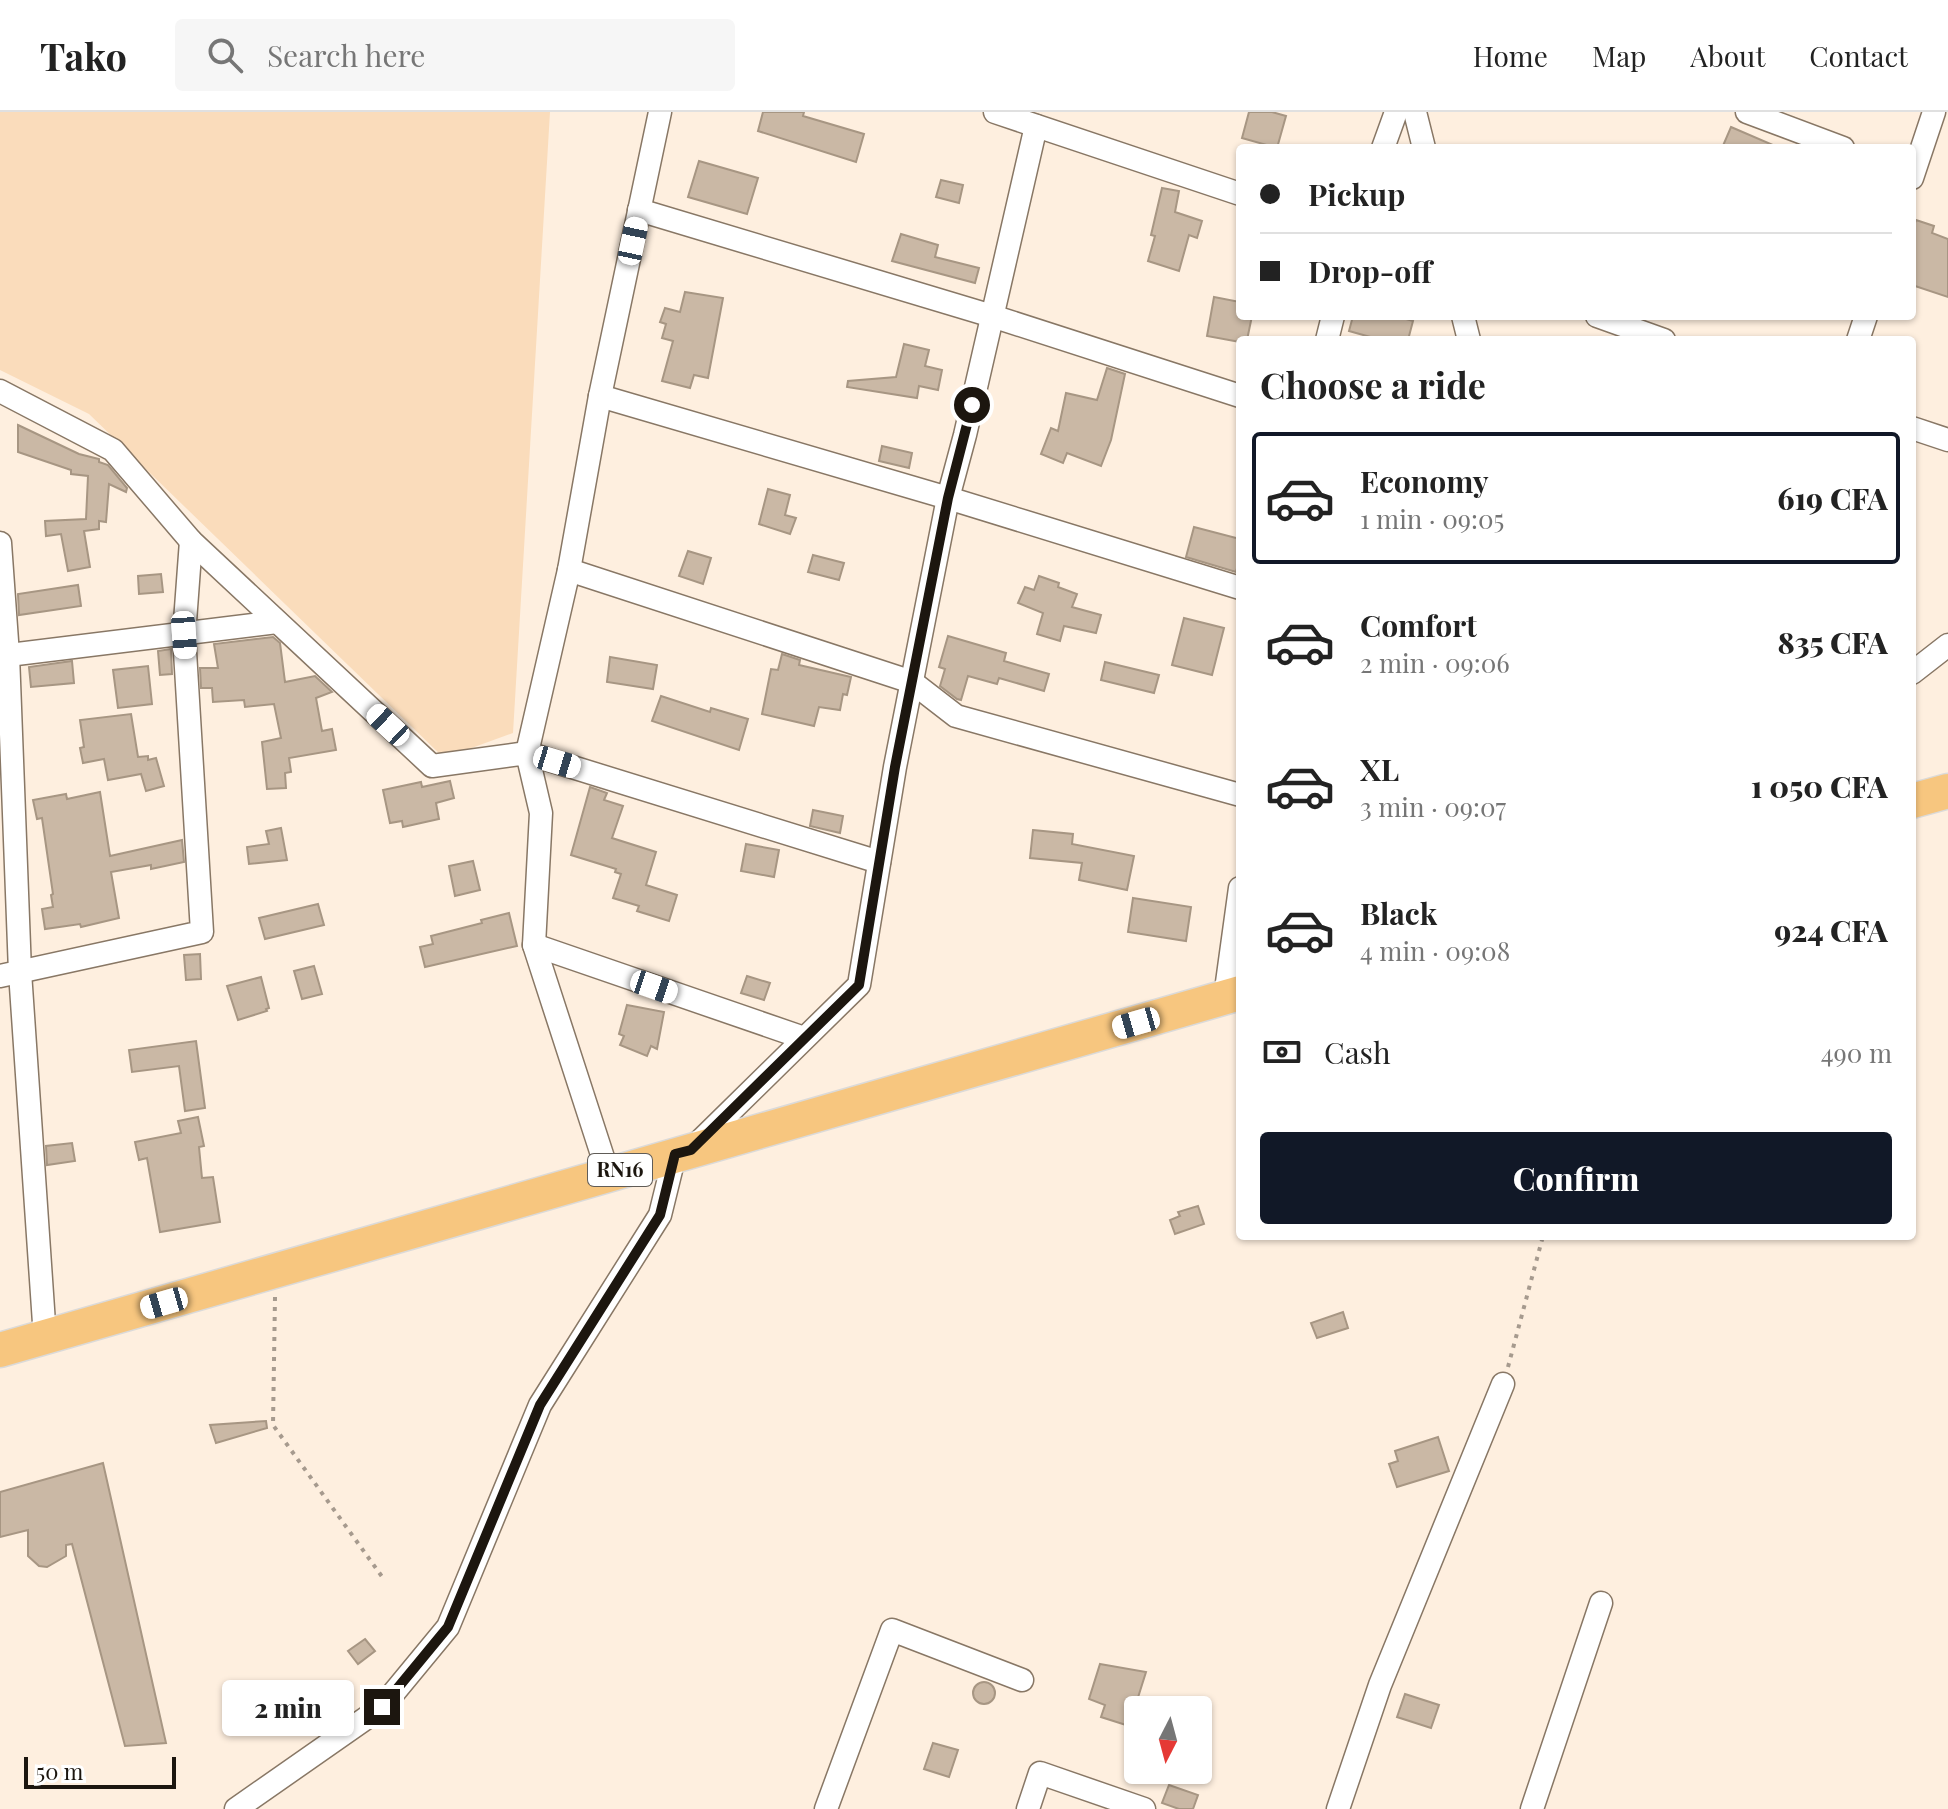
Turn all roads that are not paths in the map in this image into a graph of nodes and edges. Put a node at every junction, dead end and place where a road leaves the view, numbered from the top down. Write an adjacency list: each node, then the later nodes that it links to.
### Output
1 (660, 112): 13 (street)
2 (995, 112): 7 (street)
3 (1396, 112): 8 (street)
4 (1415, 112): 9 (street)
5 (1747, 112): 10 (street)
6 (1934, 112): 11 (street)
7 (1036, 126): 12 (street); 14 (street)
8 (1384, 144)
9 (1423, 144)
10 (1832, 144)
11 (1916, 164)
12 (1236, 193)
13 (639, 210): 14 (street); 19 (street)
14 (992, 316): 18 (street); 22 (street)
15 (1608, 320): 16 (street)
16 (1653, 336)
17 (0, 391): 23 (street)
18 (1236, 395)
19 (600, 396): 22 (street); 25 (street)
20 (1916, 429): 21 (street)
21 (1948, 440)
22 (948, 498): 26 (street); 32 (street)
23 (191, 541): 27 (street); 28 (street)
24 (0, 543): 30 (street)
25 (569, 570): 32 (street); 33 (street)
26 (1236, 587)
27 (277, 622): 28 (street); 33 (street)
28 (184, 635): 30 (street); 40 (street)
29 (1948, 645): 31 (street)
30 (4, 656): 40 (street)
31 (1916, 670)
32 (912, 682): 35 (street); 37 (street)
33 (527, 753): 37 (street); 38 (street)
34 (1948, 791): 36 (main road)
35 (1236, 794)
36 (1916, 800)
37 (879, 862): 42 (street)
38 (534, 945): 42 (street); 44 (street)
39 (1236, 949): 41 (street)
40 (10, 974): 45 (street)
41 (1233, 995): 43 (main road, RN16)
42 (804, 1038): 43 (street)
43 (683, 1152): 44 (main road, RN16); 50 (street)
44 (608, 1173): 45 (main road, RN16)
45 (45, 1338): 46 (main road, RN16)
46 (0, 1350)
47 (1503, 1384): 54 (street)
48 (1601, 1603): 55 (street)
49 (1022, 1680): 51 (street)
50 (236, 1809)
51 (826, 1809)
52 (1028, 1809): 53 (street)
53 (1144, 1809)
54 (1338, 1809)
55 (1532, 1809)

